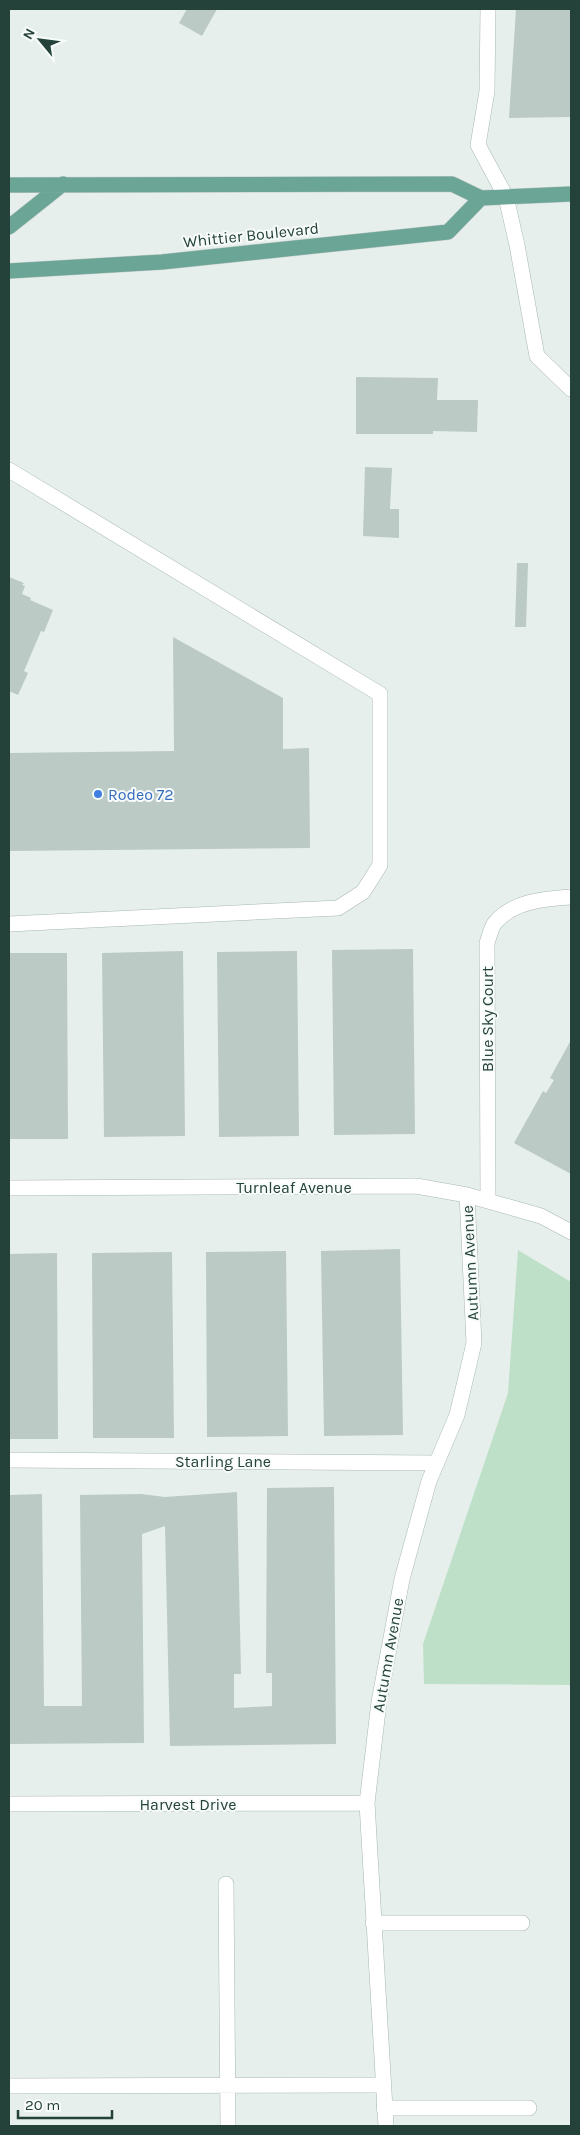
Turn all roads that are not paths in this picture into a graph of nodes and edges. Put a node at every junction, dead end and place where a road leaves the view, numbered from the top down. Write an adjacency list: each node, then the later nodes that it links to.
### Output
1 (488, 9): 5 (street)
2 (63, 184): 3 (main road); 6 (main road); 7 (main road)
3 (9, 185)
4 (571, 194): 5 (main road)
5 (506, 196): 6 (main road); 9 (street)
6 (481, 198): 8 (main road, Whittier Boulevard)
7 (9, 227)
8 (9, 271)
9 (571, 389)
10 (9, 470): 12 (street)
11 (571, 897): 15 (street, Blue Sky Court)
12 (9, 924)
13 (9, 1188): 14 (street, Turnleaf Avenue)
14 (467, 1195): 15 (street, Turnleaf Avenue); 18 (street, Autumn Avenue)
15 (488, 1200): 16 (street, Turnleaf Avenue)
16 (571, 1232)
17 (9, 1460): 18 (street, Starling Lane)
18 (437, 1463): 19 (street, Autumn Avenue)
19 (367, 1803): 20 (street, Harvest Drive); 22 (street, Autumn Avenue)
20 (9, 1804)
21 (226, 1884): 26 (street)
22 (373, 1923): 23 (street); 24 (street, Autumn Avenue)
23 (522, 1923)
24 (382, 2085): 26 (street); 27 (street, Autumn Avenue)
25 (9, 2086): 26 (street)
26 (228, 2086): 29 (street)
27 (384, 2108): 28 (street); 30 (street, Autumn Avenue)
28 (529, 2108)
29 (228, 2126)
30 (386, 2126)

